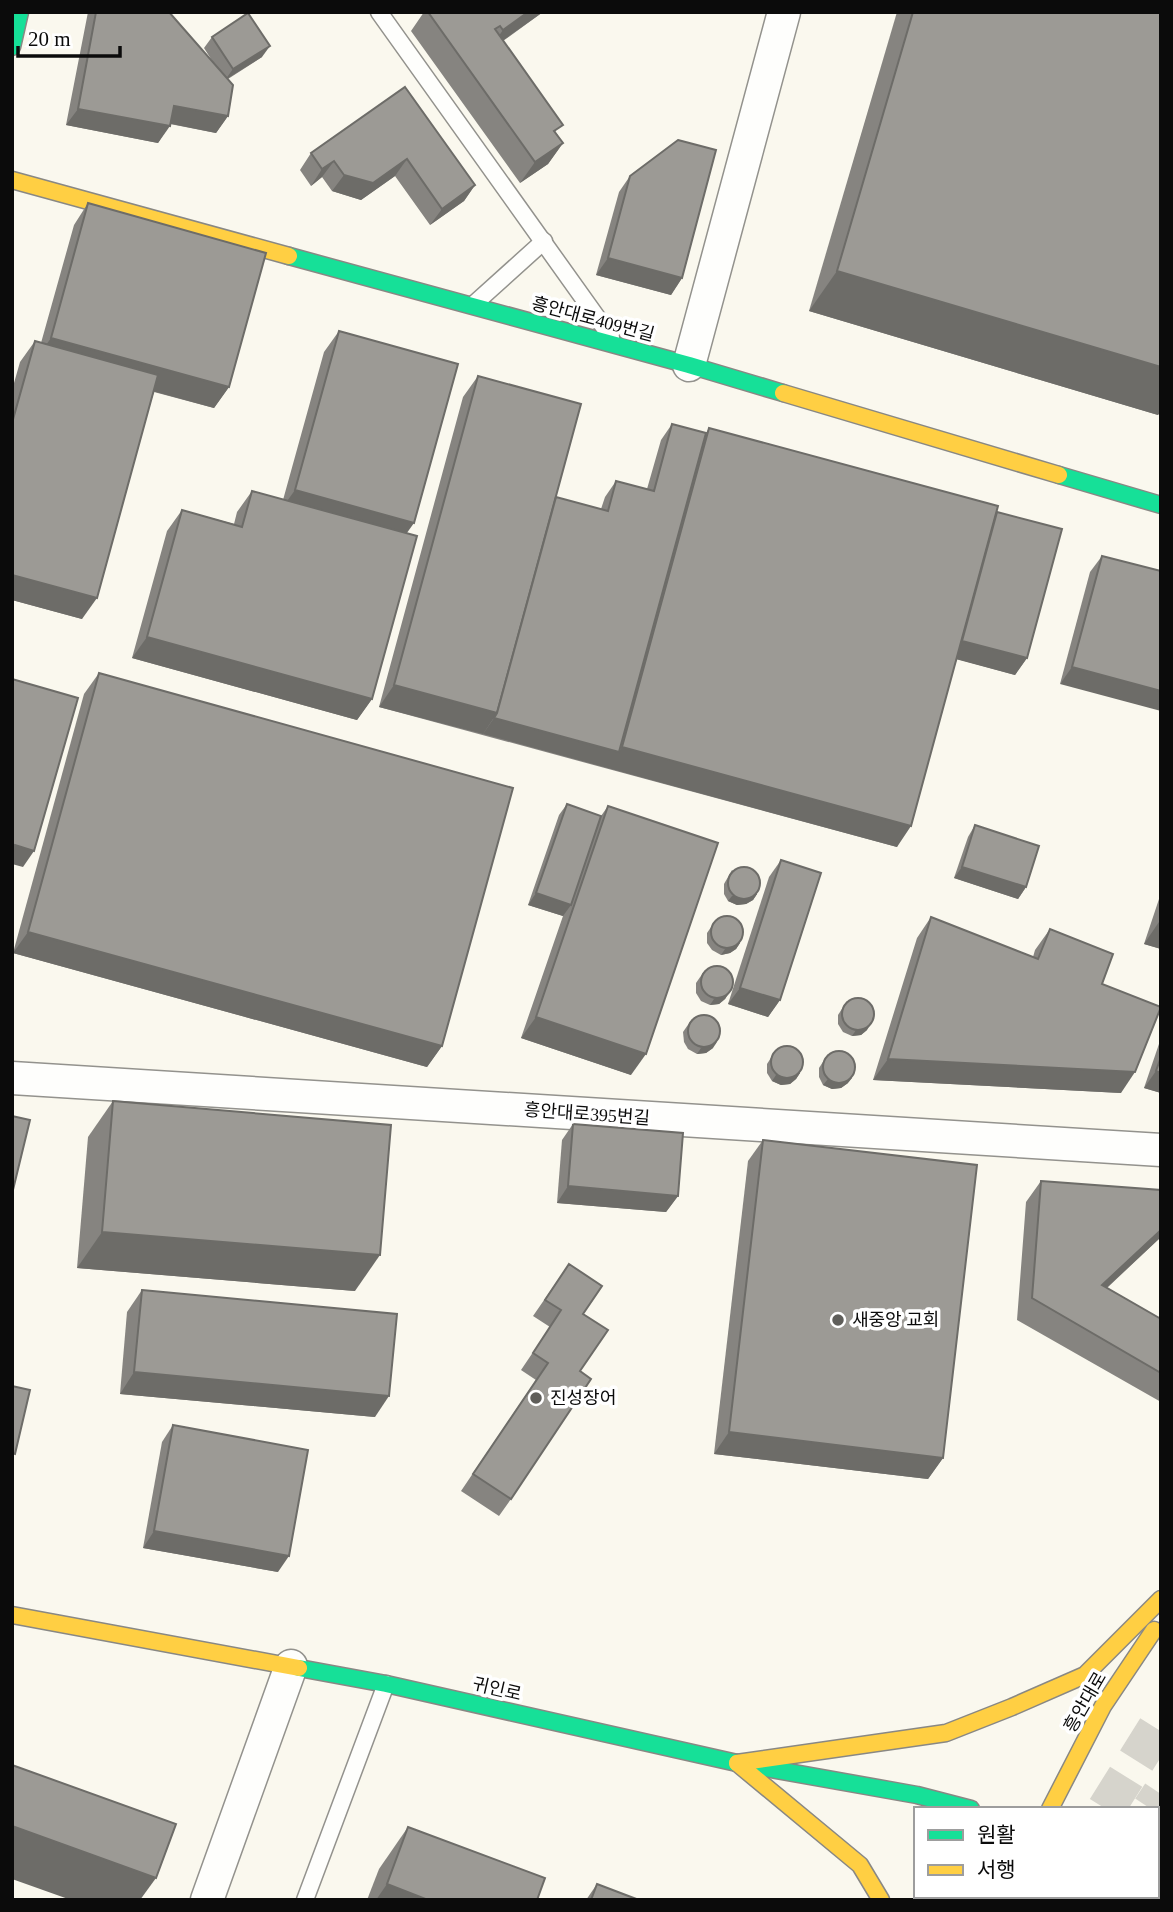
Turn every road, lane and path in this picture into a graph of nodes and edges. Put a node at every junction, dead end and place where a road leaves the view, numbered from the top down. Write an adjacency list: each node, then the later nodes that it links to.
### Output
1 (20, 12): 4 (street)
2 (379, 12): 6 (lane)
3 (784, 12): 9 (street)
4 (12, 47)
5 (12, 180): 7 (street, 흥안대로409번길)
6 (544, 241): 7 (lane); 8 (lane)
7 (472, 305): 8 (street, 흥안대로409번길)
8 (617, 345): 9 (street, 흥안대로409번길)
9 (689, 365): 10 (street, 흥안대로409번길)
10 (1161, 505)
11 (12, 1078): 12 (street, 흥안대로395번길)
12 (1161, 1150)
13 (1161, 1599): 18 (street)
14 (12, 1615): 16 (street, 귀인로)
15 (1161, 1619): 20 (street, 흥안대로)
16 (291, 1666): 17 (street, 귀인로); 22 (street)
17 (386, 1684): 18 (street, 귀인로); 23 (lane)
18 (737, 1763): 19 (street, 귀인로); 24 (street)
19 (963, 1807)
20 (1051, 1807)
21 (1161, 1894): 25 (street)
22 (207, 1900)
23 (305, 1900)
24 (881, 1900)
25 (1158, 1900)

